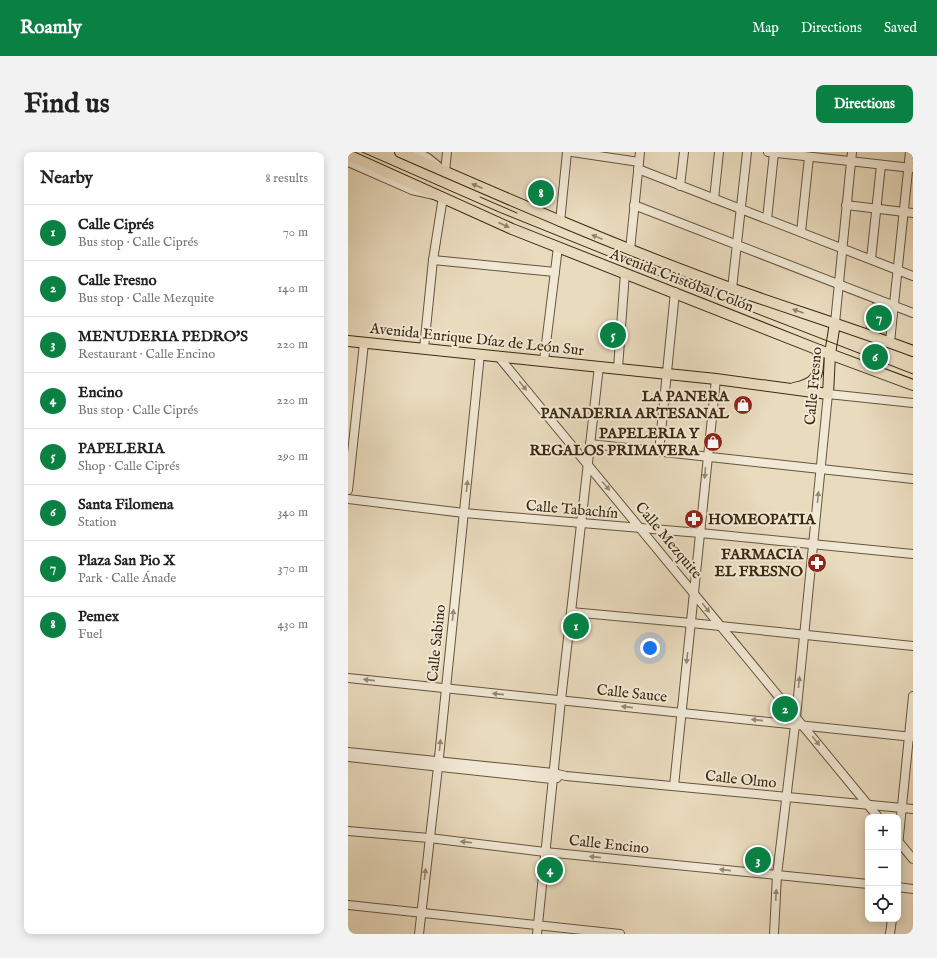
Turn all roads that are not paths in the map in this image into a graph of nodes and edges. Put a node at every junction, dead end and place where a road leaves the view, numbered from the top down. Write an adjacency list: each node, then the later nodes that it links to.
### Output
1 (400, 152): 20 (main road, Avenida Cristóbal Colón)
2 (417, 152): 20 (street, Avenida Cristóbal Colón)
3 (447, 152): 20 (street)
4 (567, 152): 31 (street)
5 (572, 152): 18 (street)
6 (640, 152): 18 (street)
7 (684, 152): 21 (street)
8 (719, 152): 23 (street)
9 (747, 152): 27 (street)
10 (771, 152): 14 (street); 30 (street)
11 (852, 152): 15 (street, Calle Fresno)
12 (910, 152): 19 (street)
13 (348, 154): 22 (main road, Avenida Cristóbal Colón)
14 (809, 157): 15 (street); 32 (street)
15 (851, 161): 17 (street); 25 (street, Calle Fresno)
16 (348, 162): 22 (street, Avenida Cristóbal Colón)
17 (881, 165): 19 (street); 26 (street)
18 (638, 166): 21 (street); 24 (street)
19 (910, 168): 28 (street)
20 (445, 172): 31 (main road, Avenida Cristóbal Colón, one-way to 20)
21 (680, 186): 23 (street)
22 (443, 197): 34 (main road, Avenida Cristóbal Colón, one-way to 34); 38 (street)
23 (714, 199): 27 (street)
24 (634, 205): 33 (street); 36 (street)
25 (846, 205): 26 (street); 35 (street, Calle Fresno)
26 (876, 208): 28 (street); 37 (street)
27 (741, 209): 30 (street); 33 (street)
28 (904, 212): 29 (street); 39 (street)
29 (913, 213)
30 (767, 219): 32 (street)
31 (560, 222): 36 (main road, Avenida Cristóbal Colón, one-way to 31)
32 (800, 232): 35 (street)
33 (737, 245): 43 (street); 44 (street)
34 (558, 247): 40 (street); 41 (main road, Avenida Cristóbal Colón)
35 (842, 248): 37 (street); 43 (street, Calle Fresno)
36 (630, 250): 44 (main road, Avenida Cristóbal Colón)
37 (871, 259): 39 (street)
38 (433, 260): 40 (street); 52 (street)
39 (898, 270): 42 (street); 46 (street)
40 (555, 272): 58 (street)
41 (625, 273): 45 (main road, Avenida Cristóbal Colón); 60 (street)
42 (913, 276)
43 (838, 284): 46 (street); 48 (street, Calle Fresno)
44 (732, 289): 48 (main road, Avenida Cristóbal Colón, one-way to 44)
45 (675, 292): 53 (main road, Avenida Cristóbal Colón); 61 (street)
46 (894, 306): 47 (street); 50 (street)
47 (913, 313)
48 (835, 324): 50 (main road, Avenida Cristóbal Colón); 56 (main road, Calle Fresno)
49 (348, 341): 51 (main road, Avenida Enrique Díaz de León Sur)
50 (890, 342): 54 (main road, Avenida Cristóbal Colón)
51 (364, 343): 52 (main road, Avenida Enrique Díaz de León Sur); 73 (street)
52 (424, 348): 55 (main road, Avenida Enrique Díaz de León Sur)
53 (818, 350): 56 (main road, Avenida Cristóbal Colón); 64 (main road)
54 (913, 351)
55 (480, 354): 57 (main road, Avenida Enrique Díaz de León Sur); 75 (street, Calle Sabino, one-way to 55)
56 (830, 354): 63 (main road, Avenida Cristóbal Colón); 65 (main road, Calle Fresno)
57 (498, 356): 58 (main road, Avenida Enrique Díaz de León Sur); 70 (street, Calle Mezquite, one-way to 70)
58 (544, 360): 59 (main road, Avenida Enrique Díaz de León Sur)
59 (599, 366): 60 (main road, Avenida Enrique Díaz de León Sur); 67 (street)
60 (618, 368): 61 (main road, Avenida Enrique Díaz de León Sur)
61 (666, 373): 62 (main road, Avenida Enrique Díaz de León Sur); 68 (street)
62 (716, 378): 64 (main road, Avenida Enrique Díaz de León Sur); 69 (street)
63 (913, 385)
64 (790, 389): 65 (main road, Avenida Enrique Díaz de León Sur)
65 (828, 394): 66 (street, Avenida Enrique Díaz de León Sur); 71 (street, Calle Fresno)
66 (913, 402)
67 (590, 444): 68 (street); 70 (street)
68 (659, 452): 69 (street)
69 (707, 457): 71 (street); 78 (street, one-way to 78)
70 (587, 464): 76 (street); 77 (street, Calle Mezquite, one-way to 77)
71 (820, 469): 72 (street); 79 (street, Calle Fresno, one-way to 71)
72 (913, 479)
73 (348, 490)
74 (348, 499): 75 (street, Calle Tabachín)
75 (464, 513): 76 (street, Calle Tabachín); 88 (street, Calle Sabino, one-way to 75)
76 (581, 524): 77 (street, Calle Tabachín); 82 (street)
77 (641, 529): 78 (street, Calle Tabachín); 81 (street, Calle Mezquite)
78 (700, 533): 79 (street, Calle Tabachín); 81 (street)
79 (814, 544): 80 (street, Calle Tabachín); 85 (street, Calle Fresno)
80 (913, 554)
81 (694, 593): 83 (street); 84 (street, Calle Mezquite, one-way to 84)
82 (570, 612): 83 (street); 90 (street)
83 (691, 622): 84 (street); 91 (street, one-way to 91)
84 (721, 626): 85 (street); 92 (street, Calle Mezquite)
85 (804, 634): 86 (street); 92 (street, Calle Fresno, one-way to 85)
86 (913, 646)
87 (348, 678): 88 (street, Calle Sauce, one-way to 87)
88 (446, 688): 90 (street, Calle Sauce, one-way to 88); 96 (street, Calle Sabino, one-way to 88)
89 (913, 696): 93 (street)
90 (561, 700): 91 (street, Calle Sauce, one-way to 90); 97 (street)
91 (681, 712): 92 (street, Calle Sauce, one-way to 91); 98 (street)
92 (798, 722): 93 (street, Calle Sauce); 99 (street, Calle Fresno); 100 (street, Calle Mezquite, one-way to 100)
93 (911, 736): 101 (street)
94 (348, 752): 96 (street, Calle Olmo)
95 (348, 757): 96 (street, Calle Olmo)
96 (438, 764): 97 (street, Calle Olmo); 106 (street, Calle Sabino)
97 (553, 776): 98 (street, Calle Olmo); 108 (street)
98 (674, 786): 99 (street, Calle Olmo)
99 (787, 798): 100 (street, Calle Olmo); 110 (street, Calle Fresno)
100 (869, 806): 101 (street, Calle Olmo); 103 (street, Calle Mezquite)
101 (902, 808): 102 (street, Calle Olmo); 104 (street)
102 (913, 809)
103 (876, 814)
104 (901, 816)
105 (348, 831): 106 (street, Calle Encino)
106 (429, 838): 108 (street, Calle Encino, one-way to 106); 115 (street, Calle Sabino, one-way to 106)
107 (901, 845): 109 (street)
108 (545, 852): 110 (street, Calle Encino, one-way to 108); 117 (street)
109 (913, 859)
110 (777, 875): 111 (street, Calle Encino); 121 (street, Calle Fresno, one-way to 110)
111 (865, 884)
112 (901, 887): 113 (street)
113 (913, 889)
114 (348, 905): 115 (street)
115 (421, 913): 117 (street); 118 (street, Calle Sabino)
116 (892, 922): 122 (street)
117 (537, 925): 119 (street); 120 (street)
118 (419, 934)
119 (536, 934)
120 (620, 934)
121 (774, 934)
122 (890, 934)

